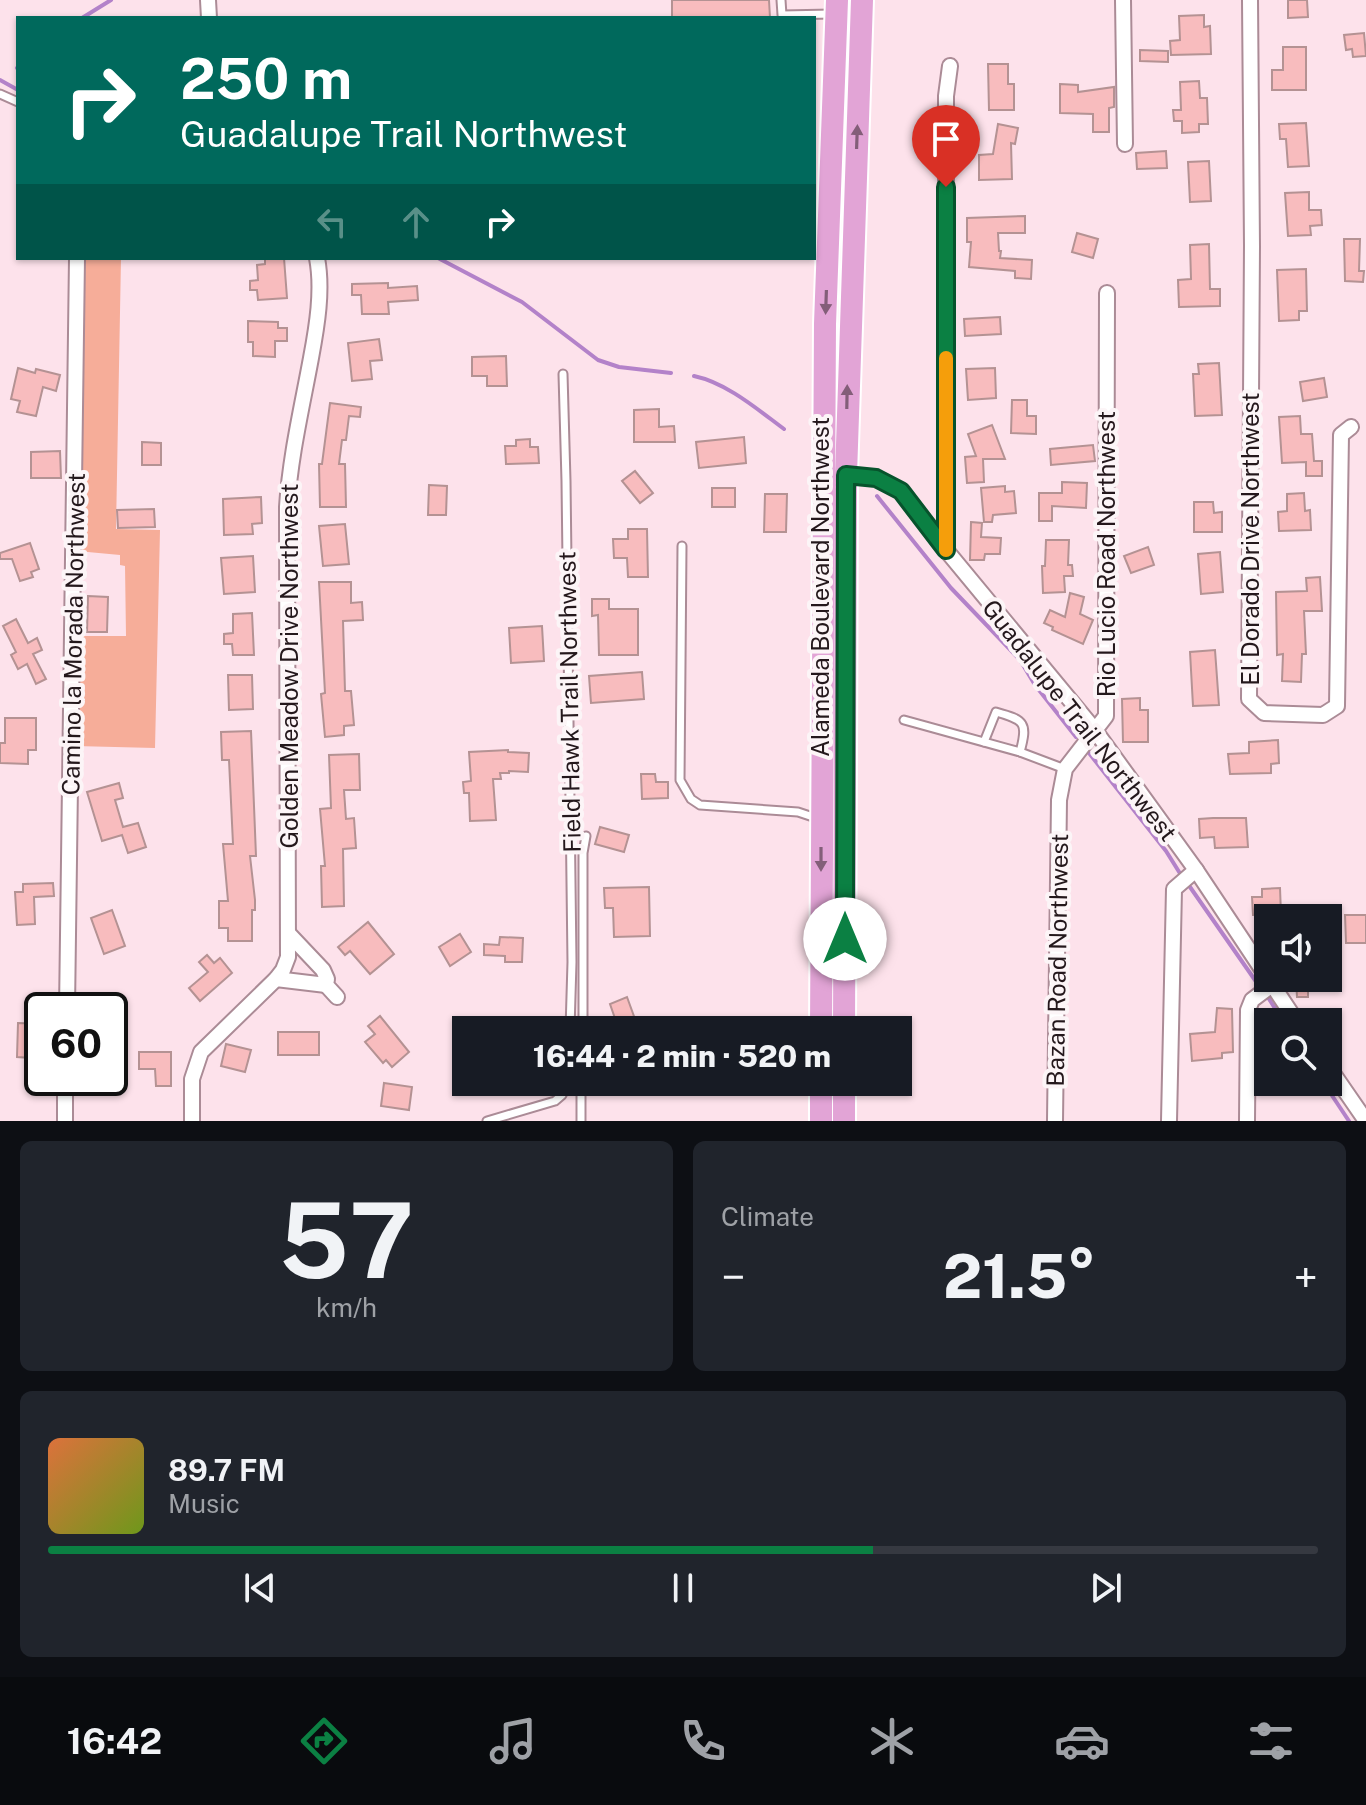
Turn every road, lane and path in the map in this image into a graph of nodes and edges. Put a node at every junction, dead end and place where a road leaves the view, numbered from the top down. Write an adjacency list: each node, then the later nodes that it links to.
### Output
1 (781, 0): 5 (lane)
2 (862, 0): 13 (main road, Alameda Boulevard Northwest, one-way to 2)
3 (1123, 0): 7 (street)
4 (1250, 0): 12 (street, El Dorado Drive Northwest)
5 (837, 7): 13 (main road, Alameda Boulevard Northwest, one-way to 13)
6 (950, 66): 15 (street)
7 (1125, 144)
8 (77, 260): 30 (street, Camino la Morada Northwest)
9 (317, 260): 26 (street, Golden Meadow Drive Northwest)
10 (1107, 293): 17 (street, Rio Lucio Road Northwest)
11 (563, 374): 33 (lane, Field Hawk Trail Northwest)
12 (1351, 427)
13 (835, 474): 15 (street, Guadalupe Trail Northwest); 22 (main road, Alameda Boulevard Northwest); 23 (main road, Alameda Boulevard Northwest)
14 (682, 546): 23 (lane)
15 (946, 550): 17 (street, Guadalupe Trail Northwest)
16 (904, 720): 18 (lane)
17 (1094, 729): 20 (street, Rio Lucio Road Northwest); 25 (street, Guadalupe Trail Northwest)
18 (984, 742): 19 (lane); 19 (lane)
19 (1020, 752): 20 (lane)
20 (1065, 769): 21 (street, Rio Lucio Road Northwest)
21 (1059, 800): 49 (street, Bazan Road Northwest)
22 (845, 818): 23 (lane); 36 (main road, Alameda Boulevard Northwest)
23 (821, 820): 35 (main road, Alameda Boulevard Northwest, one-way to 35)
24 (586, 836): 34 (lane)
25 (1196, 870): 27 (street, Guadalupe Trail Northwest); 50 (street)
26 (288, 933): 28 (street, Golden Meadow Drive Northwest); 29 (street)
27 (1254, 958)
28 (276, 979): 29 (street); 44 (street, Golden Meadow Drive Northwest)
29 (326, 985): 32 (street)
30 (67, 992)
31 (1263, 992): 51 (street)
32 (337, 997)
33 (570, 1016)
34 (583, 1016)
35 (821, 1016)
36 (844, 1016)
37 (1342, 1086): 52 (street)
38 (65, 1096): 43 (street)
39 (561, 1096): 45 (lane)
40 (581, 1096): 46 (lane)
41 (821, 1096): 47 (main road)
42 (844, 1096): 48 (main road)
43 (65, 1121)
44 (192, 1121)
45 (487, 1121)
46 (581, 1121)
47 (821, 1121)
48 (844, 1121)
49 (1055, 1121)
50 (1169, 1121)
51 (1247, 1121)
52 (1366, 1121)

